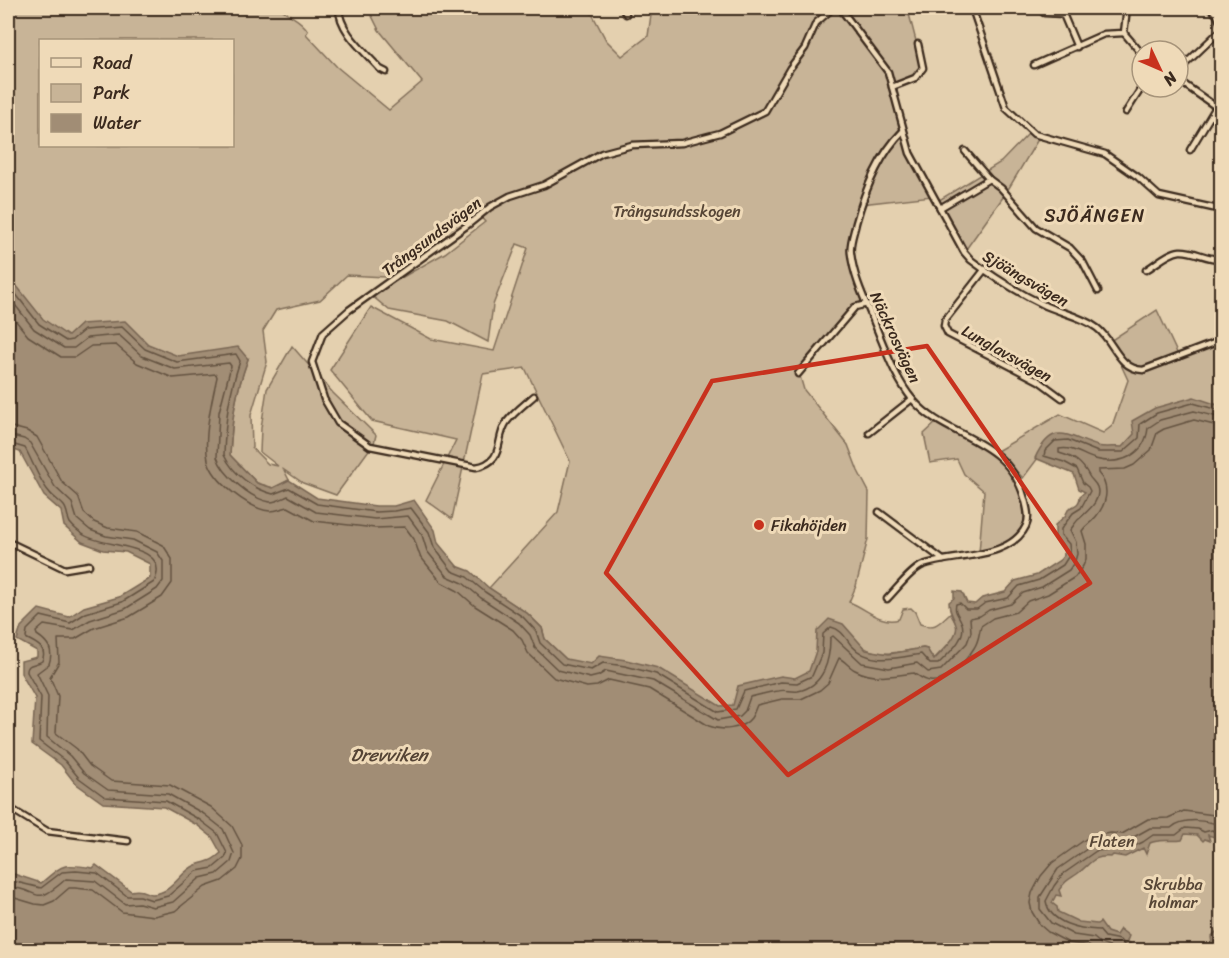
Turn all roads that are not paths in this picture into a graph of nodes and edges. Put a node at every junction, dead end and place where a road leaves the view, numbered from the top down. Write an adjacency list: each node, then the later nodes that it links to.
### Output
1 (339, 8): 17 (street)
2 (622, 8): 9 (street)
3 (833, 8): 37 (street, Trångsundsvägen)
4 (840, 8): 18 (street, Sjöängsvägen)
5 (972, 8): 29 (street)
6 (1127, 8): 11 (street)
7 (1211, 8): 10 (street)
8 (1044, 13): 14 (street)
9 (626, 14)
10 (1221, 28): 15 (street)
11 (1124, 33): 12 (street); 14 (street)
12 (1130, 40)
13 (918, 44): 18 (street)
14 (1077, 47): 16 (street)
15 (1190, 59)
16 (1034, 65)
17 (386, 72)
18 (892, 87): 24 (street, Sjöängsvägen)
19 (1190, 89): 21 (street)
20 (1134, 99): 23 (street)
21 (1216, 107): 22 (street); 25 (street)
22 (1221, 111)
23 (1126, 112)
24 (903, 131): 28 (street, Sjöängsvägen); 34 (street, Näckrosvägen)
25 (1190, 150)
26 (965, 152): 27 (street)
27 (989, 179): 28 (street); 33 (street)
28 (940, 208): 31 (street, Sjöängsvägen)
29 (1221, 210)
30 (1221, 259): 32 (street)
31 (985, 269): 35 (street, Sjöängsvägen); 38 (street, Lunglavsvägen)
32 (1146, 270)
33 (1098, 291)
34 (867, 304): 36 (street); 39 (street, Näckrosvägen)
35 (1221, 340)
36 (798, 374)
37 (534, 396)
38 (1062, 398)
39 (912, 399): 40 (street); 43 (street, Näckrosvägen)
40 (869, 433)
41 (879, 512): 43 (street)
42 (8, 544): 44 (street)
43 (943, 560): 45 (street, Näckrosvägen)
44 (89, 565)
45 (887, 599)
46 (8, 807): 47 (street)
47 (128, 842)

